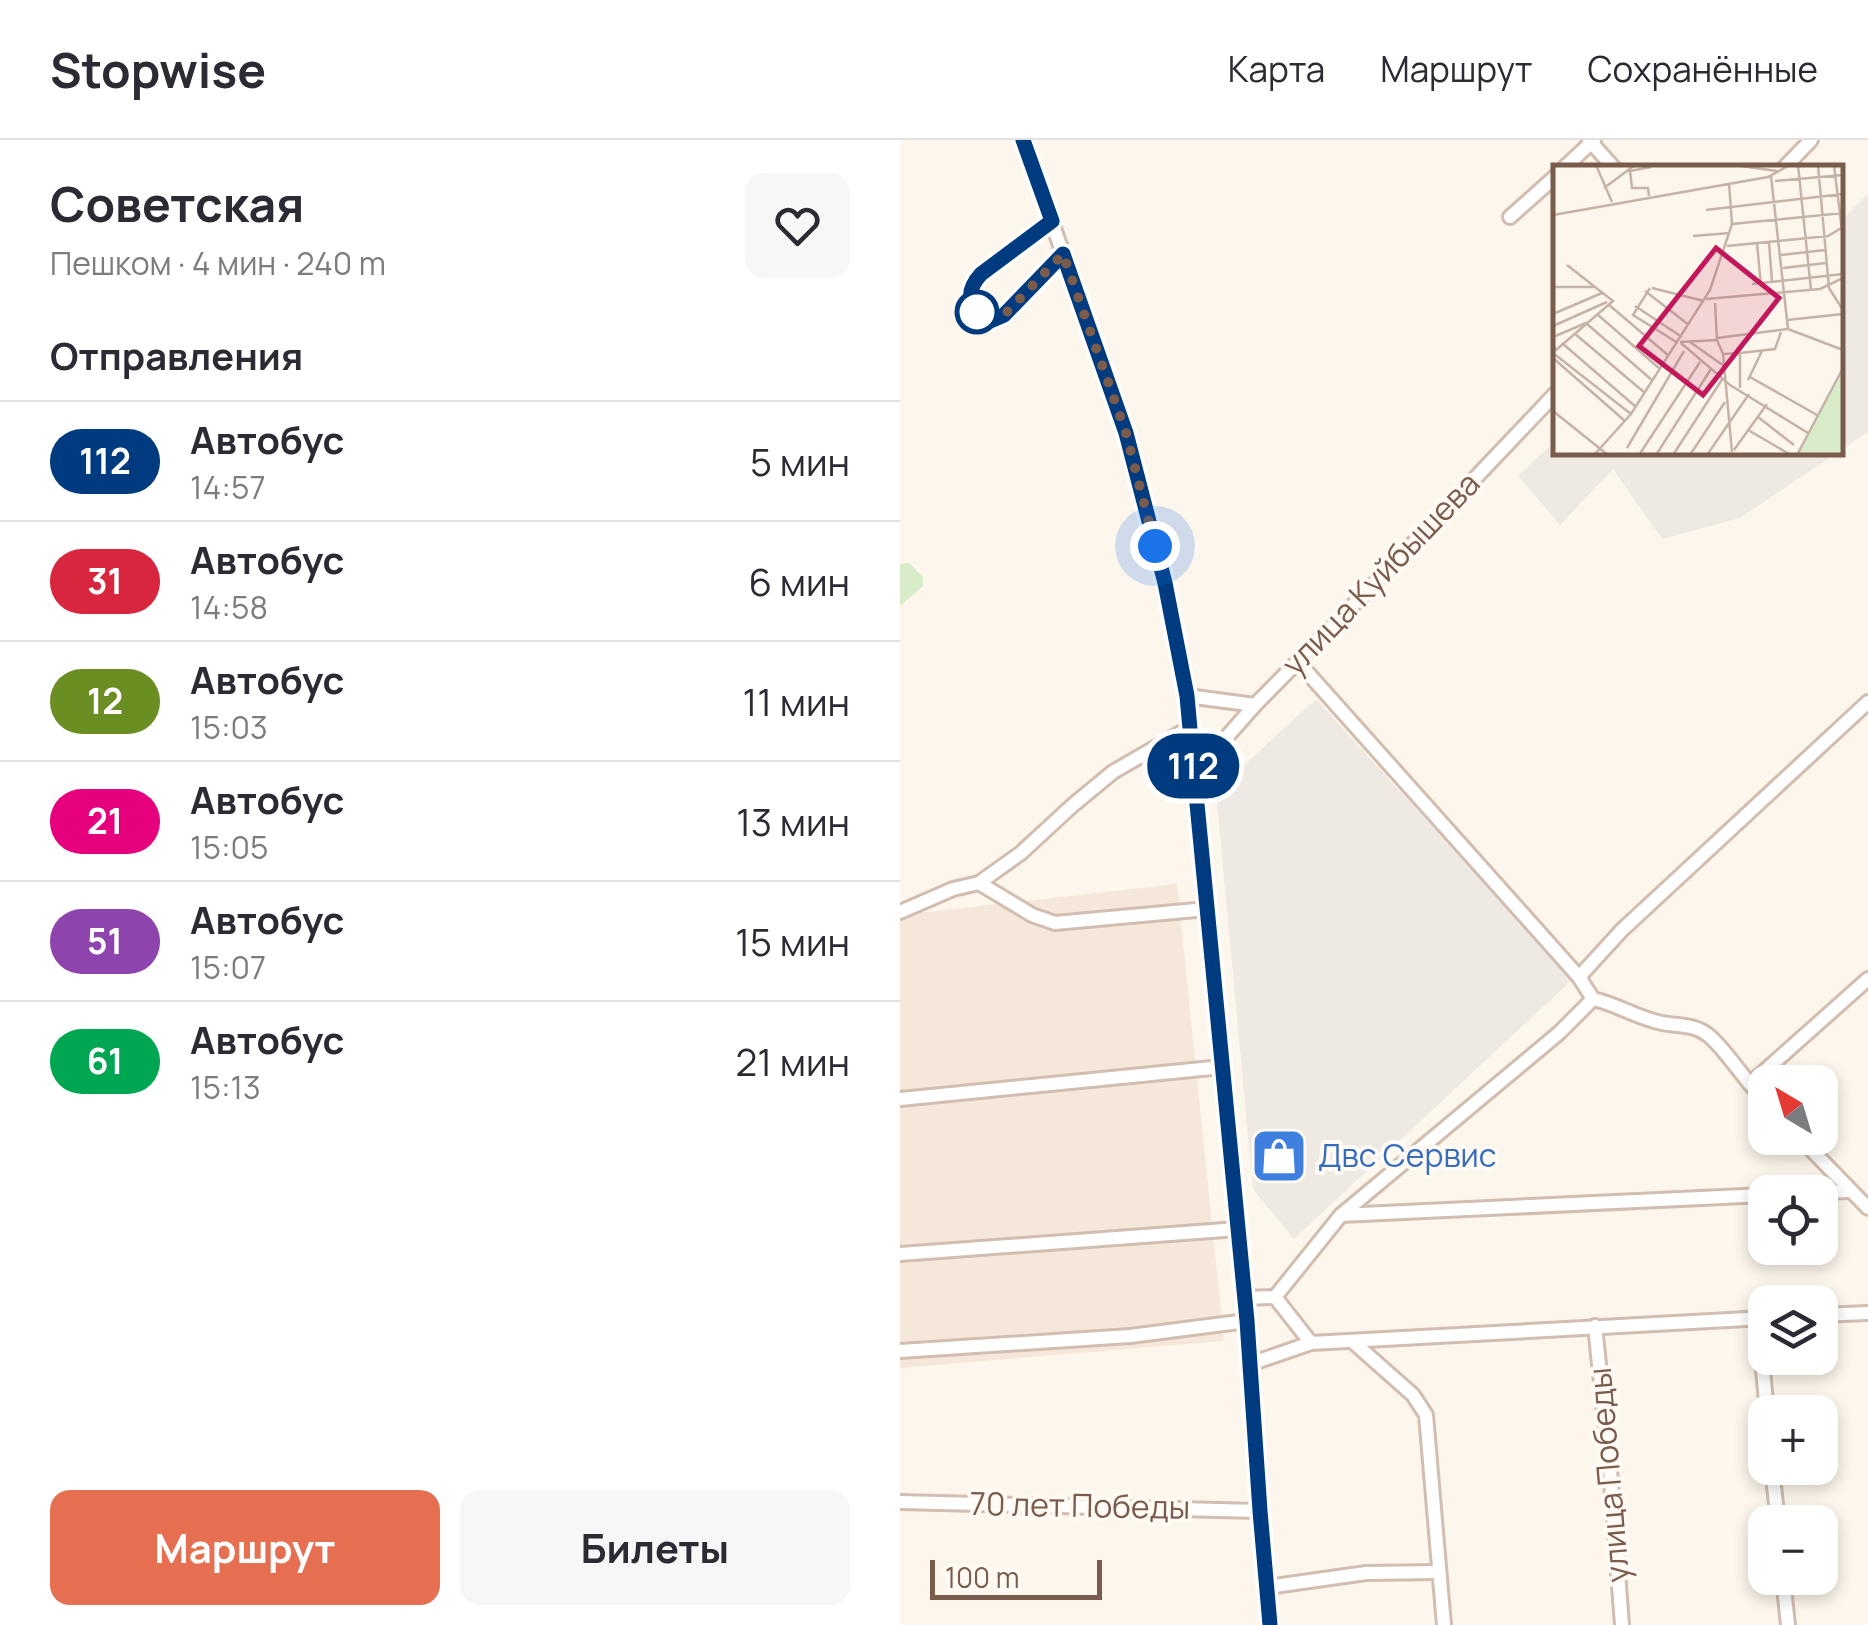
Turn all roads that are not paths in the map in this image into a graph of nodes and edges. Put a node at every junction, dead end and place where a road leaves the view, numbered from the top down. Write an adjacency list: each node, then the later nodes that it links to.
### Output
1 (1022, 140): 9 (street)
2 (1811, 140): 6 (street)
3 (1592, 141): 4 (street); 5 (street)
4 (1567, 165)
5 (1612, 165)
6 (1787, 165)
7 (1553, 179): 8 (street)
8 (1510, 218)
9 (1052, 221): 10 (street); 10 (street)
10 (1063, 254): 13 (street)
11 (1553, 396): 12 (street, улица Куйбышева)
12 (1298, 662): 15 (street, улица Куйбышева); 21 (street)
13 (1187, 696): 15 (street, улица Куйбышева); 16 (street)
14 (1868, 702): 21 (street)
15 (1255, 705): 17 (street)
16 (1188, 728): 17 (street); 18 (street)
17 (1194, 773): 19 (street)
18 (979, 883): 19 (street); 20 (street)
19 (1207, 909): 25 (street)
20 (900, 912)
21 (1579, 977): 23 (street)
22 (1868, 979): 24 (street)
23 (1593, 999): 26 (street); 33 (street)
24 (1771, 1065)
25 (1222, 1068): 27 (street); 34 (street)
26 (1748, 1082)
27 (900, 1099)
28 (1816, 1155): 30 (street)
29 (1838, 1191): 30 (street)
30 (1850, 1191): 32 (street)
31 (1748, 1196): 33 (street)
32 (1868, 1208)
33 (1341, 1216): 37 (street)
34 (1238, 1228): 35 (street); 36 (street)
35 (900, 1254)
36 (1244, 1298): 37 (street); 41 (street)
37 (1275, 1298): 44 (street)
38 (1868, 1313): 39 (street)
39 (1838, 1314)
40 (1748, 1319): 42 (street)
41 (1247, 1321): 45 (street); 46 (street)
42 (1594, 1326): 43 (street); 54 (street, улица Победы)
43 (1352, 1341): 44 (street); 49 (street)
44 (1310, 1343): 46 (street)
45 (900, 1351)
46 (1250, 1364): 48 (street)
47 (900, 1502): 48 (street, 70 лет Победы)
48 (1260, 1511): 50 (street)
49 (1439, 1572): 50 (street); 53 (street)
50 (1267, 1587): 52 (street)
51 (1785, 1595): 55 (street)
52 (1270, 1625)
53 (1444, 1625)
54 (1622, 1625)
55 (1788, 1625)

